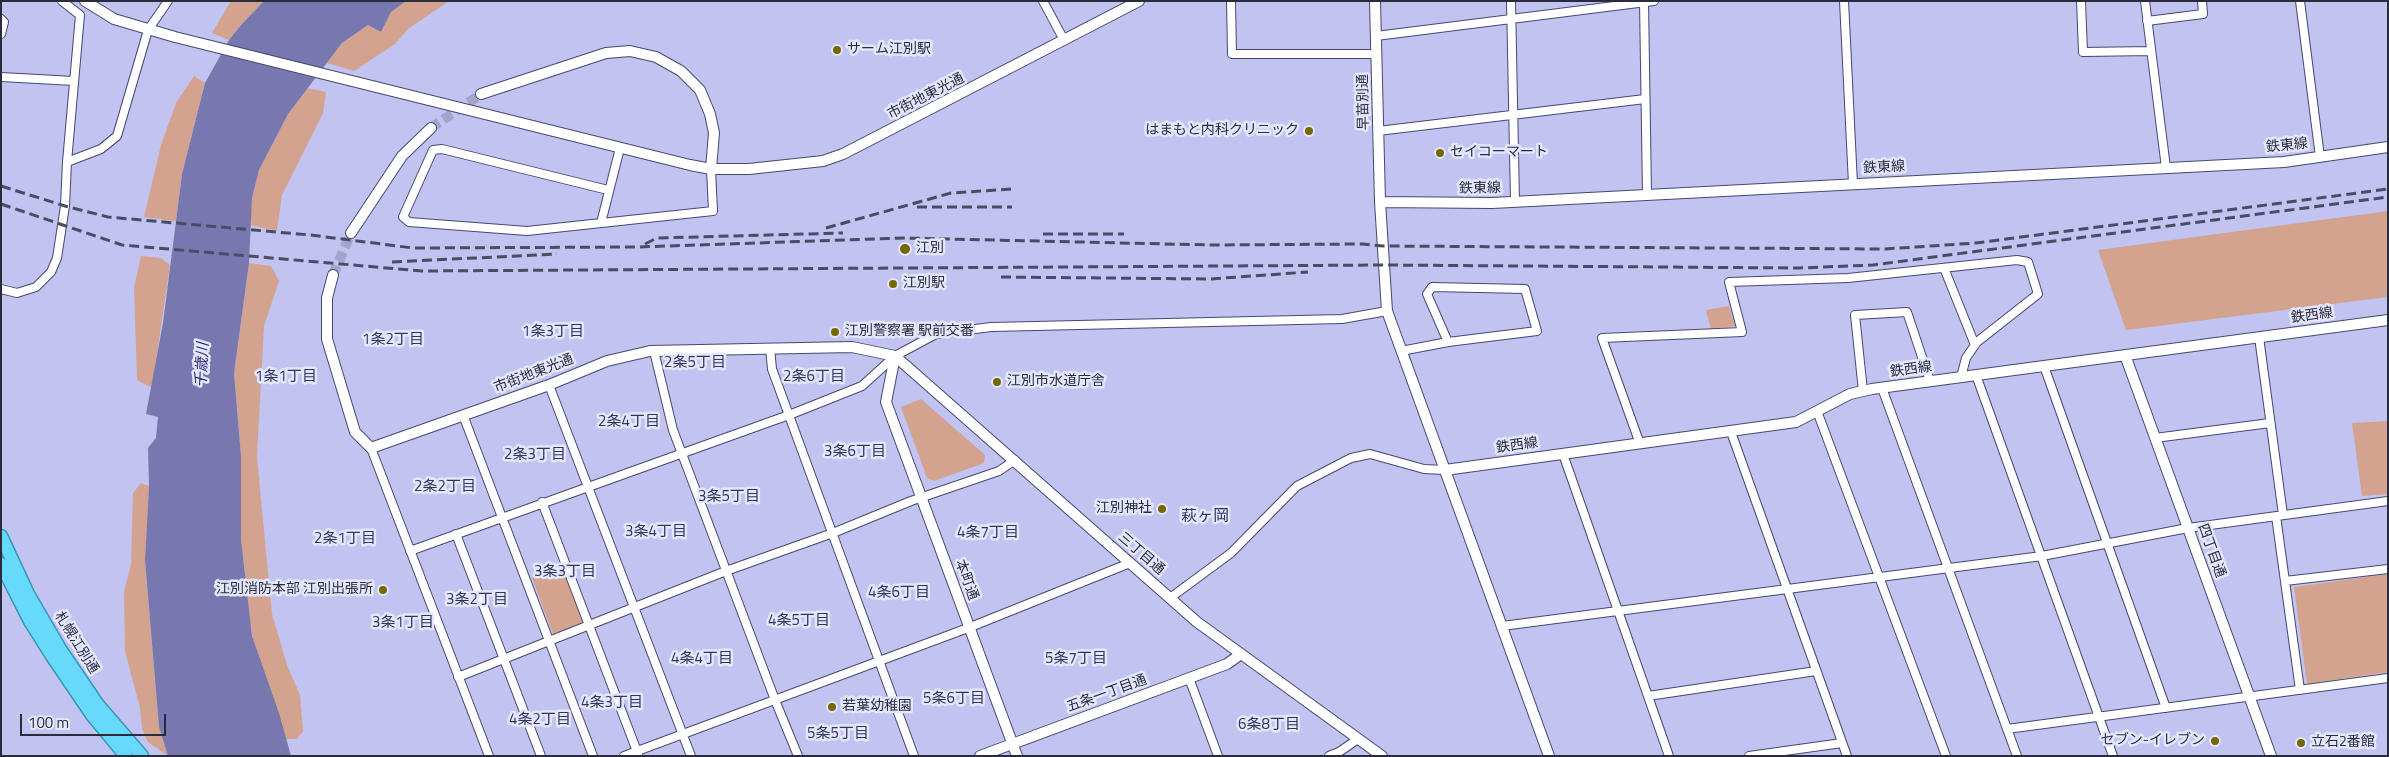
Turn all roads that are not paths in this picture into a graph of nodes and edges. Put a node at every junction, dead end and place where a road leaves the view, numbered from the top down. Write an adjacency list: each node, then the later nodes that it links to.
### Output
1 (62, 1): 26 (street)
2 (85, 1): 19 (street)
3 (168, 1): 19 (street)
4 (1044, 1): 22 (street)
5 (1139, 1): 22 (street, 市街地東光通)
6 (1231, 1): 24 (street)
7 (1375, 1): 21 (street, 早苗別通)
8 (1511, 1): 17 (street)
9 (1654, 1): 15 (street)
10 (1844, 1): 38 (street)
11 (2081, 1): 23 (street)
12 (2145, 1): 18 (street)
13 (2202, 1): 18 (street)
14 (2300, 1): 34 (street)
15 (1644, 2): 17 (street); 28 (street)
16 (1, 19): 20 (street)
17 (1512, 20): 21 (street); 29 (street)
18 (2147, 21): 23 (street)
19 (148, 30): 33 (street, 市街地東光通); 35 (street)
20 (1, 34)
21 (1376, 36): 24 (street, 早苗別通)
22 (1064, 40): 37 (street, 市街地東光通)
23 (2151, 51): 36 (street)
24 (1377, 54): 31 (street, 早苗別通)
25 (1, 77): 26 (street)
26 (74, 81): 35 (street)
27 (481, 94): 37 (street)
28 (1646, 98): 29 (street); 40 (street)
29 (1513, 114): 31 (street); 42 (street)
30 (430, 128): 44 (street)
31 (1378, 130): 41 (street, 早苗別通)
32 (2388, 147): 34 (street, 鉄東線)
33 (620, 148): 37 (street, 市街地東光通); 39 (street)
34 (2320, 157): 36 (street, 鉄東線)
35 (67, 162): 47 (street)
36 (2166, 168): 38 (street, 鉄東線)
37 (711, 169): 43 (street)
38 (1854, 184): 40 (street, 鉄東線)
39 (608, 190): 43 (street); 43 (street)
40 (1647, 194): 42 (street, 鉄東線)
41 (1380, 202): 42 (street, 鉄東線); 48 (street, 早苗別通)
42 (1515, 202)
43 (601, 223)
44 (351, 233)
45 (1944, 268): 52 (street); 52 (street); 71 (street)
46 (333, 275): 72 (street)
47 (1, 289)
48 (1387, 310): 55 (street, 早苗別通); 57 (street)
49 (2388, 320): 50 (street, 鉄西線)
50 (2259, 337): 56 (street, 鉄西線); 68 (street)
51 (1448, 342): 51 (street); 55 (street)
52 (1975, 345): 60 (street)
53 (770, 348): 54 (street, 市街地東光通); 57 (street, 市街地東光通); 66 (street)
54 (654, 351): 62 (street, 市街地東光通); 73 (street)
55 (1401, 351): 76 (street, 早苗別通)
56 (2125, 355): 58 (street, 鉄西線); 70 (street, 四丁目通)
57 (895, 356): 66 (street); 75 (street, 三丁目通); 78 (street, 本町通)
58 (2044, 366): 59 (street, 鉄西線); 87 (street)
59 (1976, 375): 60 (street, 鉄西線); 89 (street)
60 (1961, 377): 61 (street, 鉄西線)
61 (1930, 381): 63 (street, 鉄西線); 64 (street)
62 (549, 384): 67 (street, 市街地東光通); 77 (street)
63 (1882, 388): 64 (street, 鉄西線); 92 (street)
64 (1862, 391): 65 (street, 鉄西線)
65 (1817, 411): 69 (street, 鉄西線); 95 (street)
66 (789, 414): 73 (street); 84 (street)
67 (463, 415): 72 (street, 市街地東光通); 82 (street)
68 (2270, 423): 70 (street); 81 (street)
69 (1731, 432): 71 (street, 鉄西線); 97 (street)
70 (2155, 438): 83 (street, 四丁目通)
71 (1640, 444): 74 (street, 鉄西線)
72 (370, 448): 88 (street)
73 (681, 452): 77 (street); 94 (street)
74 (1564, 454): 76 (street, 鉄西線); 100 (street)
75 (1015, 460): 78 (street); 90 (street, 三丁目通)
76 (1445, 470): 98 (street); 103 (street, 早苗別通)
77 (587, 485): 80 (street); 99 (street)
78 (921, 498): 84 (street); 104 (street, 本町通)
79 (2388, 501): 81 (street)
80 (542, 502): 82 (street); 102 (street)
81 (2280, 515): 83 (street); 96 (street)
82 (502, 516): 85 (street); 105 (street)
83 (2188, 528): 87 (street); 115 (street, 四丁目通)
84 (832, 533): 94 (street); 108 (street)
85 (456, 534): 88 (street); 107 (street)
86 (1, 536): 101 (highway, 札幌江別通)
87 (2106, 544): 89 (street); 117 (street)
88 (410, 551): 110 (street)
89 (2042, 556): 92 (street); 118 (street)
90 (1130, 563): 98 (street, 三丁目通); 104 (street)
91 (1, 564): 101 (highway, 札幌江別通)
92 (1949, 568): 95 (street); 119 (street)
93 (2388, 569): 96 (street)
94 (726, 571): 99 (street); 116 (street)
95 (1880, 577): 97 (street); 143 (street)
96 (2285, 581): 113 (street)
97 (1787, 589): 100 (street); 109 (street)
98 (1170, 598): 106 (street, 三丁目通)
99 (634, 608): 102 (street); 120 (street)
100 (1618, 611): 103 (street); 114 (street)
101 (35, 618): 125 (highway, 札幌江別通); 126 (highway, 札幌江別通)
102 (589, 626): 105 (street); 124 (street)
103 (1502, 626): 139 (street, 早苗別通)
104 (968, 628): 108 (street); 123 (street, 本町通)
105 (549, 642): 107 (street); 129 (street)
106 (1241, 654): 111 (street, 五条一丁目通); 121 (street, 三丁目通)
107 (504, 660): 110 (street); 128 (street)
108 (879, 661): 116 (street); 133 (street)
109 (1816, 671): 114 (street); 122 (street)
110 (458, 677): 127 (street)
111 (1189, 678): 123 (street, 五条一丁目通); 136 (street)
112 (2388, 678): 113 (street)
113 (2300, 690): 115 (street)
114 (1648, 696): 140 (street)
115 (2250, 697): 117 (street); 146 (street, 四丁目通)
116 (775, 700): 120 (street); 132 (street)
117 (2166, 708): 118 (street)
118 (2100, 717): 119 (street); 145 (street)
119 (2007, 730): 144 (street)
120 (683, 735): 124 (street); 131 (street)
121 (1358, 739): 137 (street); 138 (street, 三丁目通)
122 (1842, 743): 141 (street); 142 (street)
123 (1012, 744): 134 (street, 五条一丁目通); 135 (street, 本町通)
124 (638, 753): 130 (street)
125 (126, 756)
126 (142, 756)
127 (488, 756)
128 (541, 756)
129 (592, 756)
130 (624, 756)
131 (691, 756)
132 (798, 756)
133 (914, 756)
134 (980, 756)
135 (1016, 756)
136 (1218, 756)
137 (1329, 756)
138 (1382, 756)
139 (1549, 756)
140 (1669, 756)
141 (1749, 756)
142 (1847, 756)
143 (1946, 756)
144 (2017, 756)
145 (2113, 756)
146 (2271, 756)

